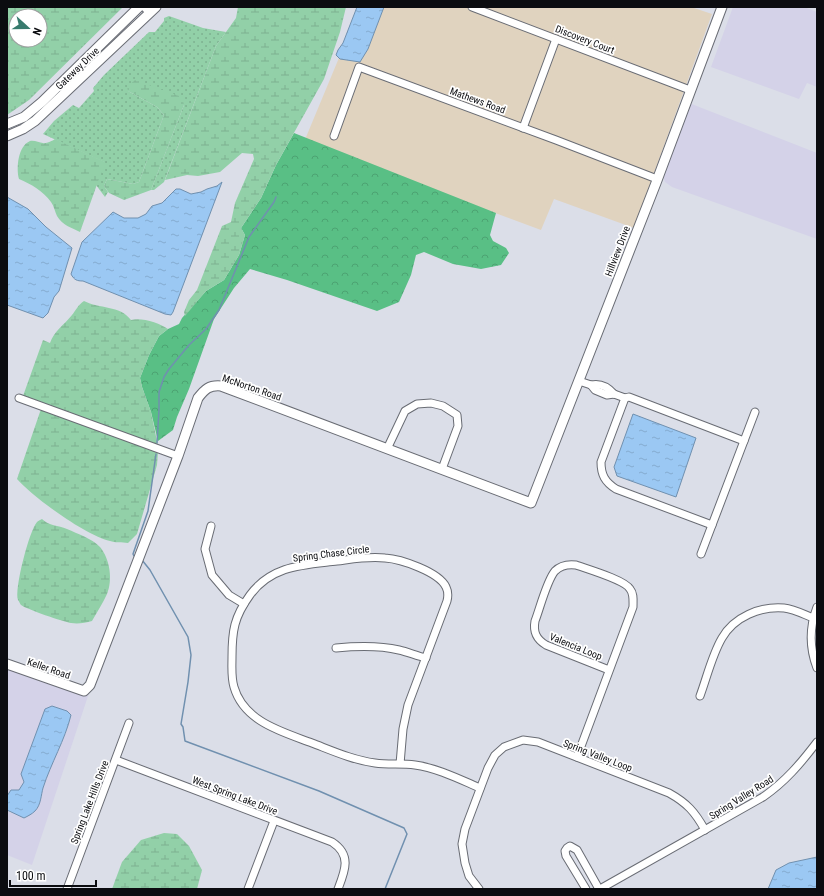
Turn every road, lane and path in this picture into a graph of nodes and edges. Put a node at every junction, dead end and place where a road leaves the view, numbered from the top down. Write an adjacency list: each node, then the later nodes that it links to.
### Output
1 (472, 7): 4 (street, Discovery Court)
2 (722, 7): 5 (street, Hillview Drive)
3 (143, 10): 6 (street, Gateway Drive); 8 (street, Gateway Drive)
4 (556, 39): 5 (street, Discovery Court); 7 (street)
5 (690, 90): 10 (street, Hillview Drive)
6 (7, 124)
7 (523, 128): 9 (street, Mathews Road); 10 (street, Mathews Road)
8 (8, 135)
9 (334, 136)
10 (657, 179): 11 (street, Hillview Drive)
11 (578, 381): 13 (street); 19 (street, Hillview Drive)
12 (19, 398): 17 (street)
13 (625, 398): 15 (street); 20 (street)
14 (755, 412): 15 (street)
15 (744, 441): 20 (street)
16 (387, 449): 17 (street, McNorton Road); 18 (street, McNorton Road); 18 (street)
17 (178, 456): 31 (street, McNorton Road)
18 (442, 470): 19 (street, McNorton Road)
19 (531, 503)
20 (712, 525): 22 (street)
21 (211, 526): 23 (street)
22 (701, 554)
23 (244, 604): 27 (street, Spring Chase Circle); 37 (street, Spring Chase Circle)
24 (817, 607): 25 (street)
25 (813, 618): 29 (street); 32 (street)
26 (336, 648): 27 (street)
27 (426, 658): 37 (street, Spring Chase Circle)
28 (7, 664): 31 (street, Keller Road)
29 (817, 668)
30 (609, 670): 30 (street, Valencia Loop); 35 (street, Valencia Loop)
31 (84, 691)
32 (700, 696)
33 (129, 723): 36 (street, Spring Lake Hills Drive)
34 (817, 742): 40 (street, Spring Valley Road)
35 (577, 757): 38 (street, Spring Valley Loop); 40 (street, Spring Valley Loop)
36 (116, 760): 39 (street, West Spring Lake Drive); 42 (street, Spring Lake Hills Drive)
37 (400, 764): 38 (street, Spring Chase Circle)
38 (480, 788): 41 (street, Spring Valley Loop)
39 (274, 821): 43 (street); 44 (street, West Spring Lake Drive)
40 (704, 830): 46 (street)
41 (476, 888)
42 (67, 889)
43 (248, 889)
44 (338, 889)
45 (586, 889): 46 (street)
46 (600, 889)

